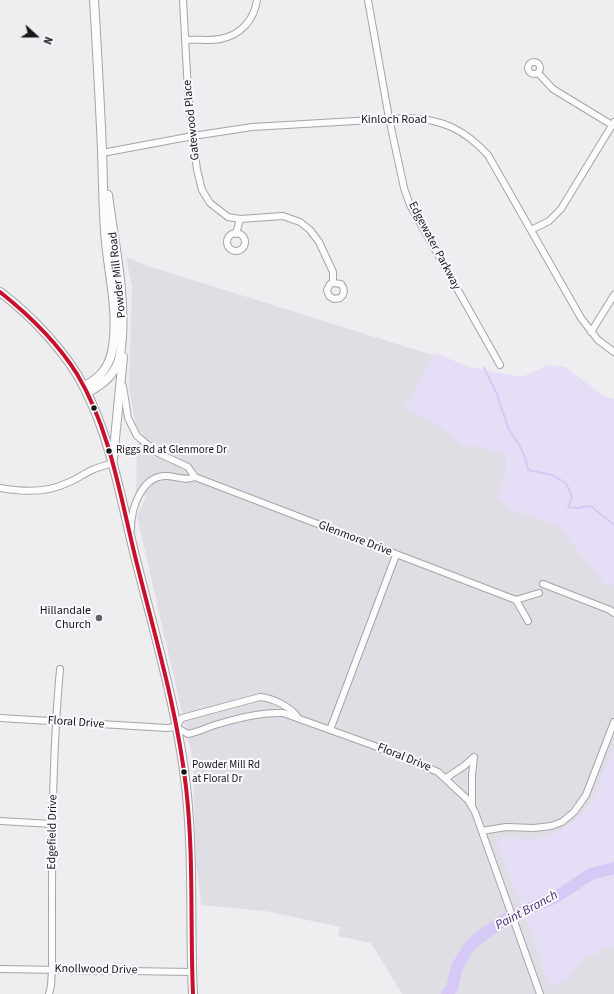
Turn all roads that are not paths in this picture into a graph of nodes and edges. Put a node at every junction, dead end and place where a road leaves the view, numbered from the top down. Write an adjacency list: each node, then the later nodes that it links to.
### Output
1 (94, 0): 10 (main road, Powder Mill Road)
2 (183, 0): 5 (street, Gatewood Place)
3 (257, 0): 5 (street)
4 (368, 0): 7 (street, Edgewater Parkway)
5 (185, 40): 9 (street, Gatewood Place)
6 (538, 73): 8 (street)
7 (389, 118): 9 (street, Kinloch Road); 12 (street, Kinloch Road); 20 (street, Edgewater Parkway)
8 (613, 123): 12 (street)
9 (193, 136): 10 (street, Kinloch Road); 11 (street, Gatewood Place)
10 (102, 153): 17 (main road, Powder Mill Road); 22 (main road, Powder Mill Road)
11 (240, 219): 13 (street); 14 (street, Gatewood Place)
12 (531, 230): 18 (street, Kinloch Road)
13 (236, 234)
14 (333, 283)
15 (0, 292): 22 (main road)
16 (614, 296): 18 (street)
17 (123, 327): 21 (main road); 22 (main road, Powder Mill Road)
18 (591, 332): 19 (street, Kinloch Road)
19 (614, 352)
20 (500, 365)
21 (122, 368): 23 (main road); 24 (street)
22 (85, 389): 23 (main road)
23 (113, 463): 25 (street); 26 (main road)
24 (195, 477): 26 (street); 27 (street, Glenmore Drive)
25 (0, 488)
26 (131, 540): 38 (main road)
27 (396, 555): 30 (street, Glenmore Drive); 39 (street)
28 (543, 584): 31 (street)
29 (539, 593): 30 (street)
30 (516, 600): 32 (street)
31 (614, 613)
32 (528, 621)
33 (60, 669): 36 (street, Edgefield Drive)
34 (0, 718): 36 (street, Floral Drive)
35 (299, 718): 38 (street, Floral Drive); 38 (street, Floral Drive); 39 (street, Floral Drive)
36 (55, 721): 38 (street, Floral Drive); 43 (street, Edgefield Drive)
37 (614, 722): 44 (street)
38 (176, 727): 47 (main road)
39 (330, 730): 40 (street, Floral Drive)
40 (446, 778): 41 (street, Floral Drive); 41 (street)
41 (472, 807): 44 (street, Floral Drive)
42 (0, 821): 43 (street)
43 (52, 824): 46 (street, Edgefield Drive)
44 (482, 831): 50 (street, Floral Drive)
45 (0, 969): 46 (street, Knollwood Drive)
46 (52, 969): 47 (street, Knollwood Drive); 48 (street, Edgefield Drive)
47 (192, 972): 49 (main road)
48 (48, 994)
49 (192, 994)
50 (540, 994)

